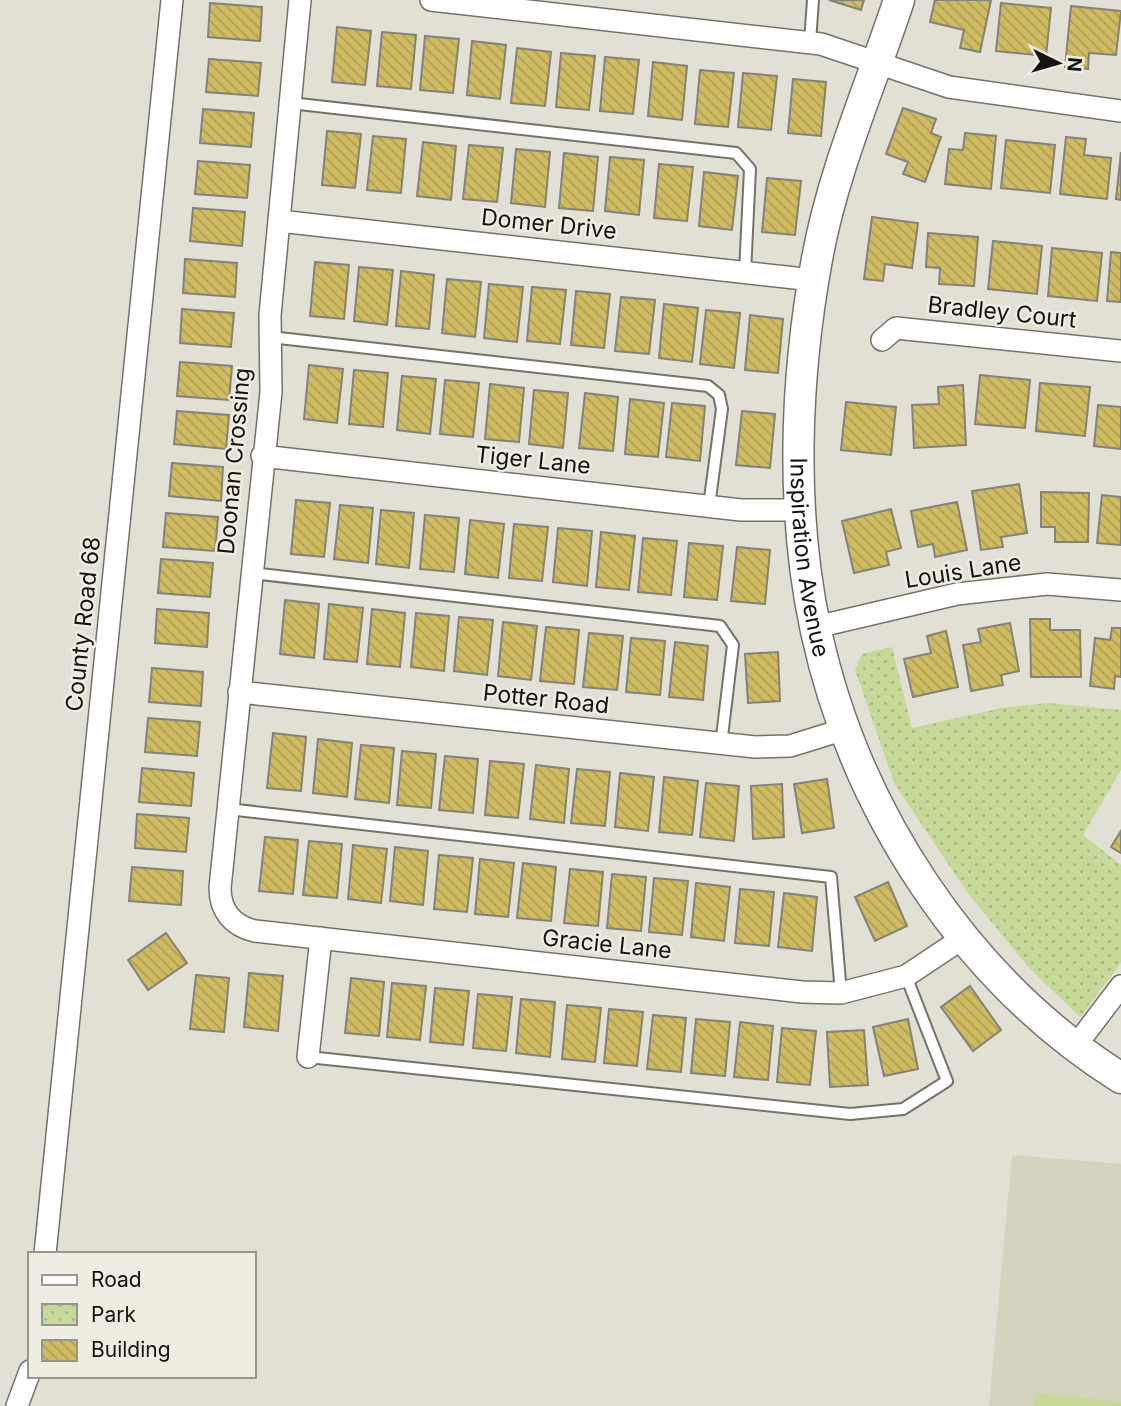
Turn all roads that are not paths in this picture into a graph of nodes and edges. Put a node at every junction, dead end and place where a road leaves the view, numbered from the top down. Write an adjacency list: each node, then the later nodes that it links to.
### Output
1 (172, 0): 35 (street, County Road 68)
2 (300, 0): 8 (street, Doonan Crossing)
3 (431, 0): 6 (street)
4 (813, 0): 6 (lane)
5 (899, 0): 7 (street, Inspiration Avenue)
6 (810, 43): 7 (street)
7 (879, 62): 9 (street); 12 (street, Inspiration Avenue)
8 (290, 103): 10 (street, Doonan Crossing); 11 (lane)
9 (1121, 111)
10 (279, 220): 11 (street, Domer Drive); 13 (street, Doonan Crossing)
11 (745, 273): 12 (street, Domer Drive)
12 (813, 281): 18 (street, Inspiration Avenue)
13 (269, 337): 16 (street, Doonan Crossing); 17 (lane)
14 (882, 340): 15 (street, Bradley Court)
15 (1121, 351)
16 (262, 456): 17 (street, Tiger Lane); 19 (street, Doonan Crossing)
17 (709, 506): 18 (street, Tiger Lane)
18 (800, 510): 21 (street, Inspiration Avenue)
19 (251, 573): 22 (street, Doonan Crossing); 24 (lane)
20 (1121, 590): 21 (street, Louis Lane)
21 (816, 627): 23 (street, Inspiration Avenue)
22 (239, 692): 24 (street, Potter Road); 25 (street, Doonan Crossing)
23 (845, 729): 24 (street, Potter Road); 28 (street, Inspiration Avenue)
24 (721, 745)
25 (228, 809): 26 (street, Doonan Crossing); 31 (lane)
26 (234, 922): 27 (street, Gracie Lane)
27 (321, 938): 31 (street, Gracie Lane); 33 (street)
28 (963, 938): 29 (street, Gracie Lane); 32 (street, Inspiration Avenue)
29 (906, 976): 31 (street, Gracie Lane); 33 (lane)
30 (1121, 986): 32 (street)
31 (841, 993)
32 (1074, 1048): 34 (street, Inspiration Avenue)
33 (307, 1057)
34 (1121, 1078)
35 (45, 1252)
36 (28, 1376): 38 (street)
37 (32, 1378): 39 (street)
38 (17, 1406)
39 (29, 1406)

